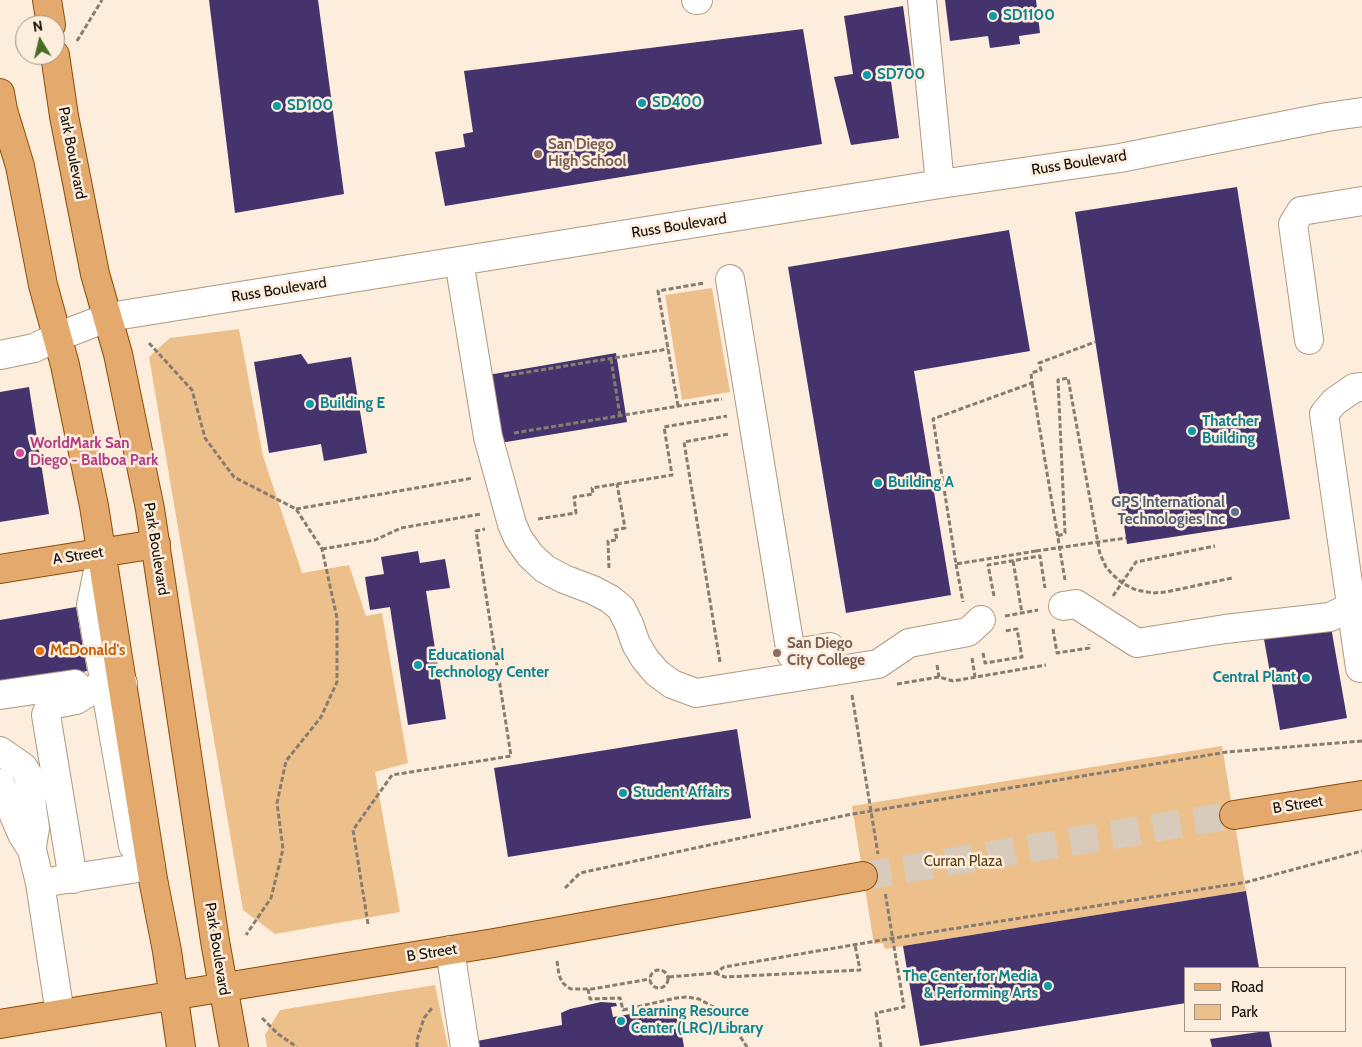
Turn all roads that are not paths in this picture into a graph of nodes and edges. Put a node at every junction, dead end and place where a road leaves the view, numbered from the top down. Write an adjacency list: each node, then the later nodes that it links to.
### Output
1 (47, 0): 3 (main road)
2 (922, 0): 7 (street)
3 (49, 15)
4 (66, 48): 11 (main road, Park Boulevard)
5 (0, 94): 12 (main road)
6 (1362, 112): 7 (street, Russ Boulevard)
7 (940, 184): 9 (street, Russ Boulevard)
8 (1362, 200): 13 (street)
9 (459, 261): 11 (street, Russ Boulevard); 21 (street)
10 (730, 279): 22 (street)
11 (109, 318): 12 (street, Russ Boulevard); 16 (main road, Park Boulevard)
12 (57, 337): 14 (street, Russ Boulevard); 17 (main road)
13 (1310, 340)
14 (0, 355)
15 (1362, 387): 20 (street)
16 (156, 544): 17 (main road, A Street); 36 (main road, Park Boulevard)
17 (102, 552): 18 (main road, A Street); 24 (main road)
18 (0, 569)
19 (1058, 607): 20 (street)
20 (1351, 607): 23 (street)
21 (988, 619)
22 (830, 647)
23 (1360, 668)
24 (108, 686): 25 (street); 31 (main road); 33 (street)
25 (0, 695)
26 (0, 750): 30 (street)
27 (0, 783): 30 (street)
28 (1362, 795): 29 (main road, B Street)
29 (1234, 816)
30 (32, 850): 34 (street)
31 (151, 866): 33 (street); 37 (main road)
32 (876, 875): 35 (main road, B Street)
33 (73, 879): 34 (street)
34 (40, 883): 38 (street)
35 (450, 950): 36 (main road, B Street); 42 (street)
36 (223, 987): 37 (main road, B Street); 41 (main road, Park Boulevard)
37 (174, 996): 38 (main road, B Street); 40 (main road)
38 (60, 1014): 39 (main road, B Street)
39 (0, 1024)
40 (181, 1047)
41 (234, 1047)
42 (465, 1047)

